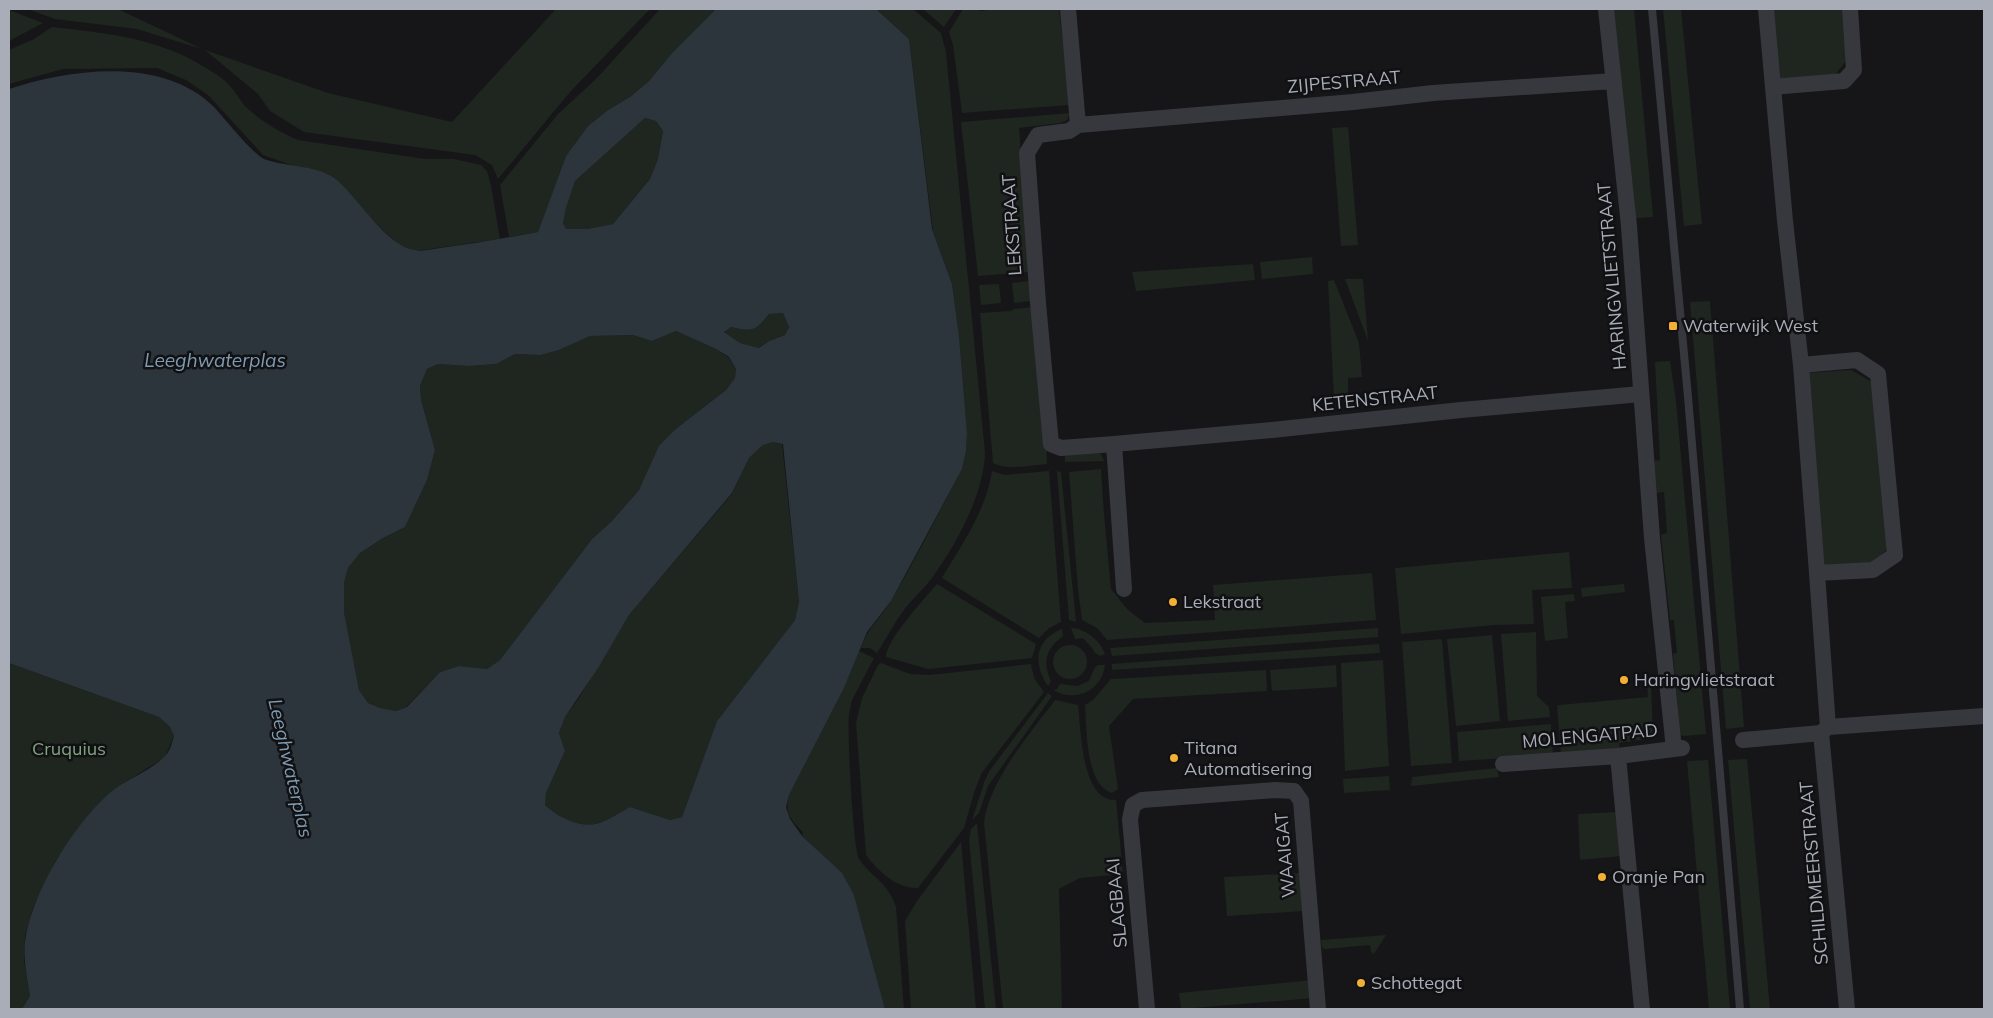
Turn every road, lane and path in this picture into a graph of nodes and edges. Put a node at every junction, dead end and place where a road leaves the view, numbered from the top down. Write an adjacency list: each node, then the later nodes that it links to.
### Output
1 (1068, 9): 8 (street)
2 (1606, 9): 6 (street, HARINGVLIETSTRAAT)
3 (1652, 9): 24 (lane)
4 (1766, 9): 7 (street, SCHILDMEERSTRAAT)
5 (1850, 9): 7 (street)
6 (1614, 81): 8 (street, ZIJPESTRAAT); 10 (street, HARINGVLIETSTRAAT)
7 (1773, 87): 9 (street, SCHILDMEERSTRAAT)
8 (1078, 125): 11 (street, LEKSTRAAT)
9 (1801, 365): 12 (street, SCHILDMEERSTRAAT); 12 (street)
10 (1642, 394): 11 (street, KETENSTRAAT); 17 (street, HARINGVLIETSTRAAT)
11 (1114, 444): 13 (street)
12 (1817, 573): 15 (street, SCHILDMEERSTRAAT)
13 (1124, 589)
14 (1984, 716): 15 (street)
15 (1824, 730): 16 (street); 25 (street, SCHILDMEERSTRAAT)
16 (1743, 740)
17 (1678, 748): 18 (street, MOLENGATPAD)
18 (1618, 756): 19 (street, MOLENGATPAD); 23 (street)
19 (1502, 764)
20 (1142, 800): 21 (street, SLAGBAAI); 22 (street, WAAIGAT)
21 (1147, 1009)
22 (1318, 1009)
23 (1642, 1009)
24 (1740, 1009)
25 (1847, 1009)

